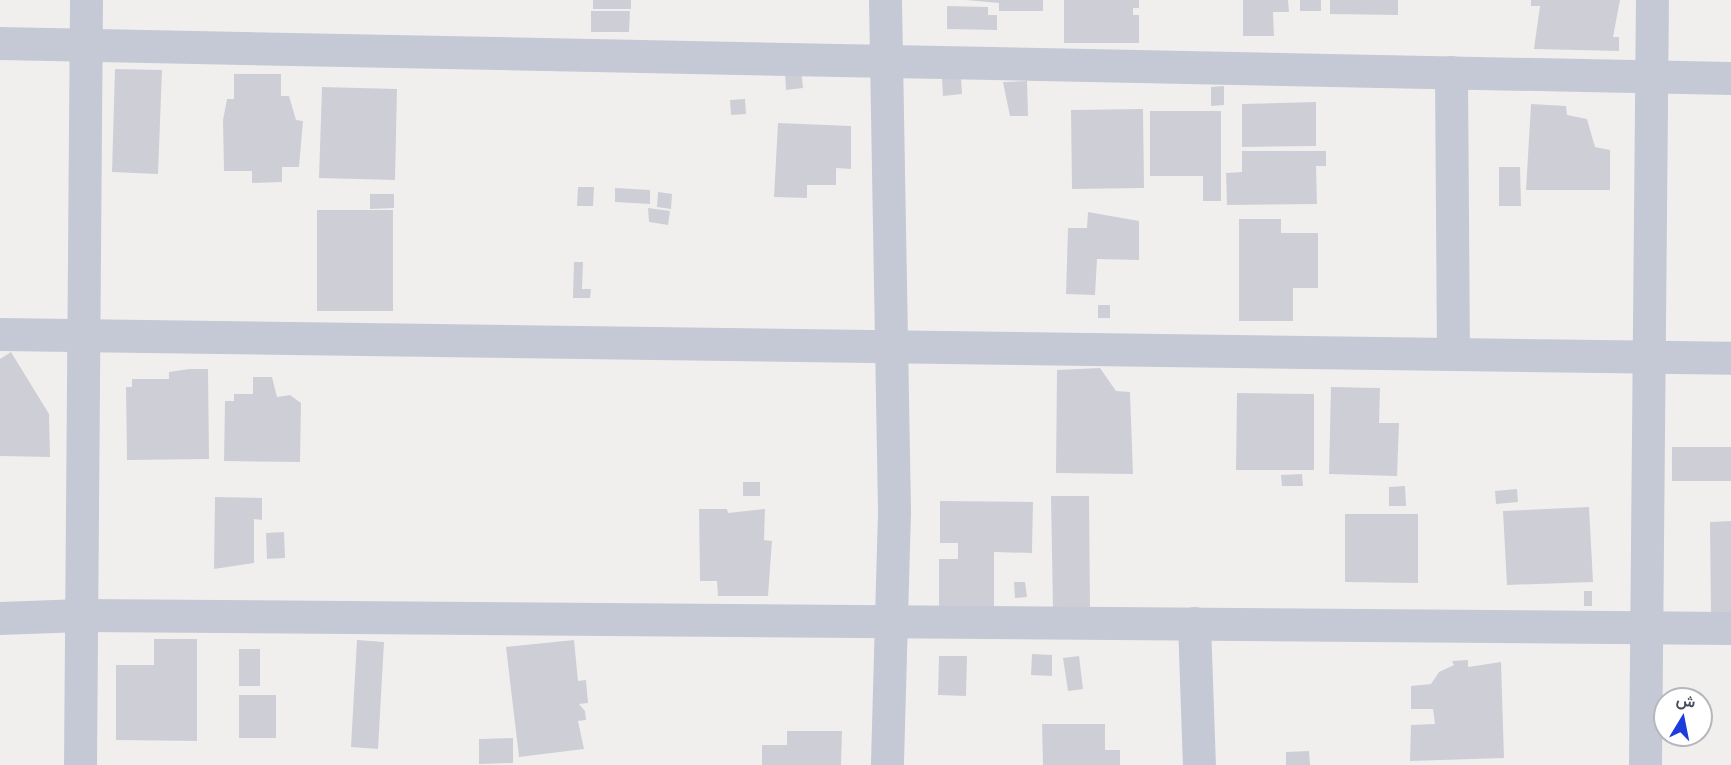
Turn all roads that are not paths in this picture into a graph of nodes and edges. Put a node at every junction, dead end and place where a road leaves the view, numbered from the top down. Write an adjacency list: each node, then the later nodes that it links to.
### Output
1 (86, 0): 5 (street)
2 (885, 0): 6 (street)
3 (1652, 0): 8 (street)
4 (0, 43): 5 (street)
5 (86, 44): 6 (street); 11 (street)
6 (887, 60): 7 (street); 12 (street)
7 (1451, 72): 8 (street); 13 (street)
8 (1651, 76): 9 (street); 14 (street)
9 (1731, 78)
10 (0, 334): 11 (street)
11 (84, 335): 12 (street); 16 (street)
12 (892, 346): 13 (street); 18 (street)
13 (1453, 354): 14 (street)
14 (1648, 357): 15 (street); 20 (street)
15 (1731, 358)
16 (81, 615): 17 (street); 18 (street); 22 (street)
17 (0, 618)
18 (891, 621): 19 (street); 23 (street)
19 (1194, 623): 20 (street); 24 (street)
20 (1642, 627): 21 (street); 25 (street)
21 (1731, 628)
22 (80, 765)
23 (887, 765)
24 (1199, 765)
25 (1645, 765)

